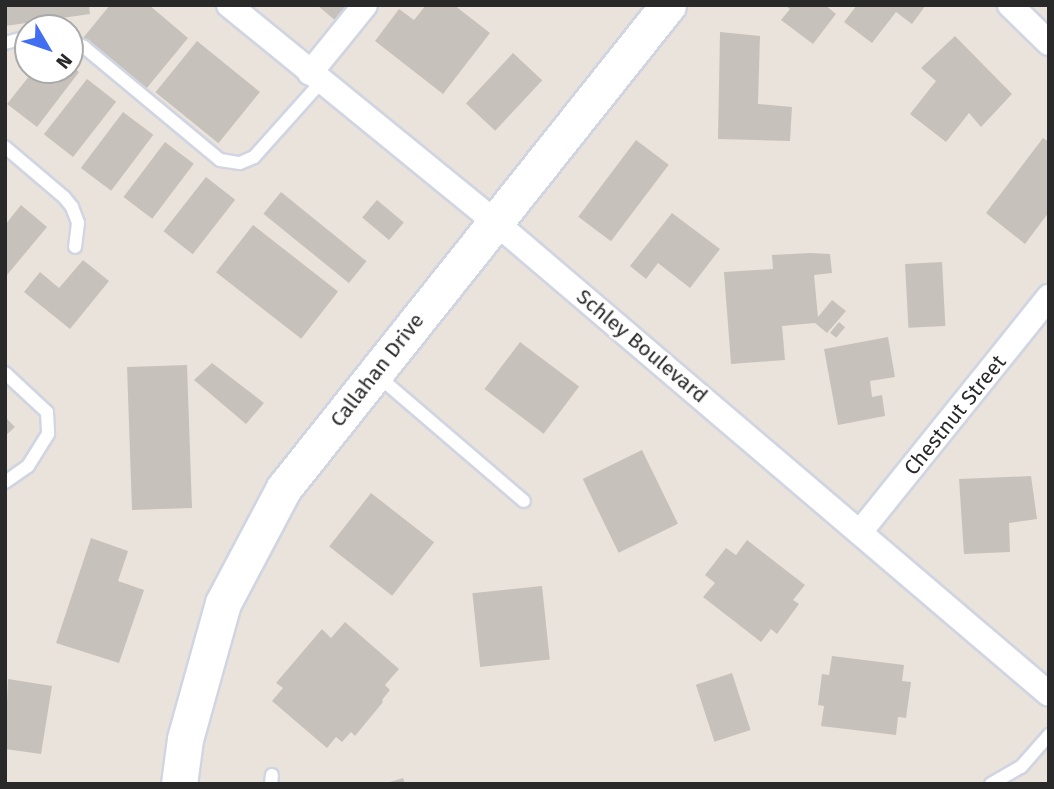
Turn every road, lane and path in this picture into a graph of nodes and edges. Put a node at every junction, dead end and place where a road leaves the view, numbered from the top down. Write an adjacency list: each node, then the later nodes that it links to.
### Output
1 (229, 5): 7 (street, Schley Boulevard)
2 (365, 5): 7 (street)
3 (668, 5): 9 (street, Callahan Drive)
4 (1010, 5): 5 (street)
5 (1049, 43)
6 (84, 47): 7 (lane)
7 (315, 77): 9 (street, Schley Boulevard)
8 (5, 148): 10 (lane)
9 (494, 221): 13 (street, Callahan Drive); 16 (street, Schley Boulevard)
10 (75, 247)
11 (1049, 297): 16 (street, Chestnut Street)
12 (5, 373): 14 (lane)
13 (375, 373): 15 (lane); 19 (street, Callahan Drive)
14 (5, 482)
15 (524, 500)
16 (860, 531): 17 (street, Schley Boulevard)
17 (1049, 694)
18 (1049, 735): 20 (lane)
19 (179, 784)
20 (991, 784)

